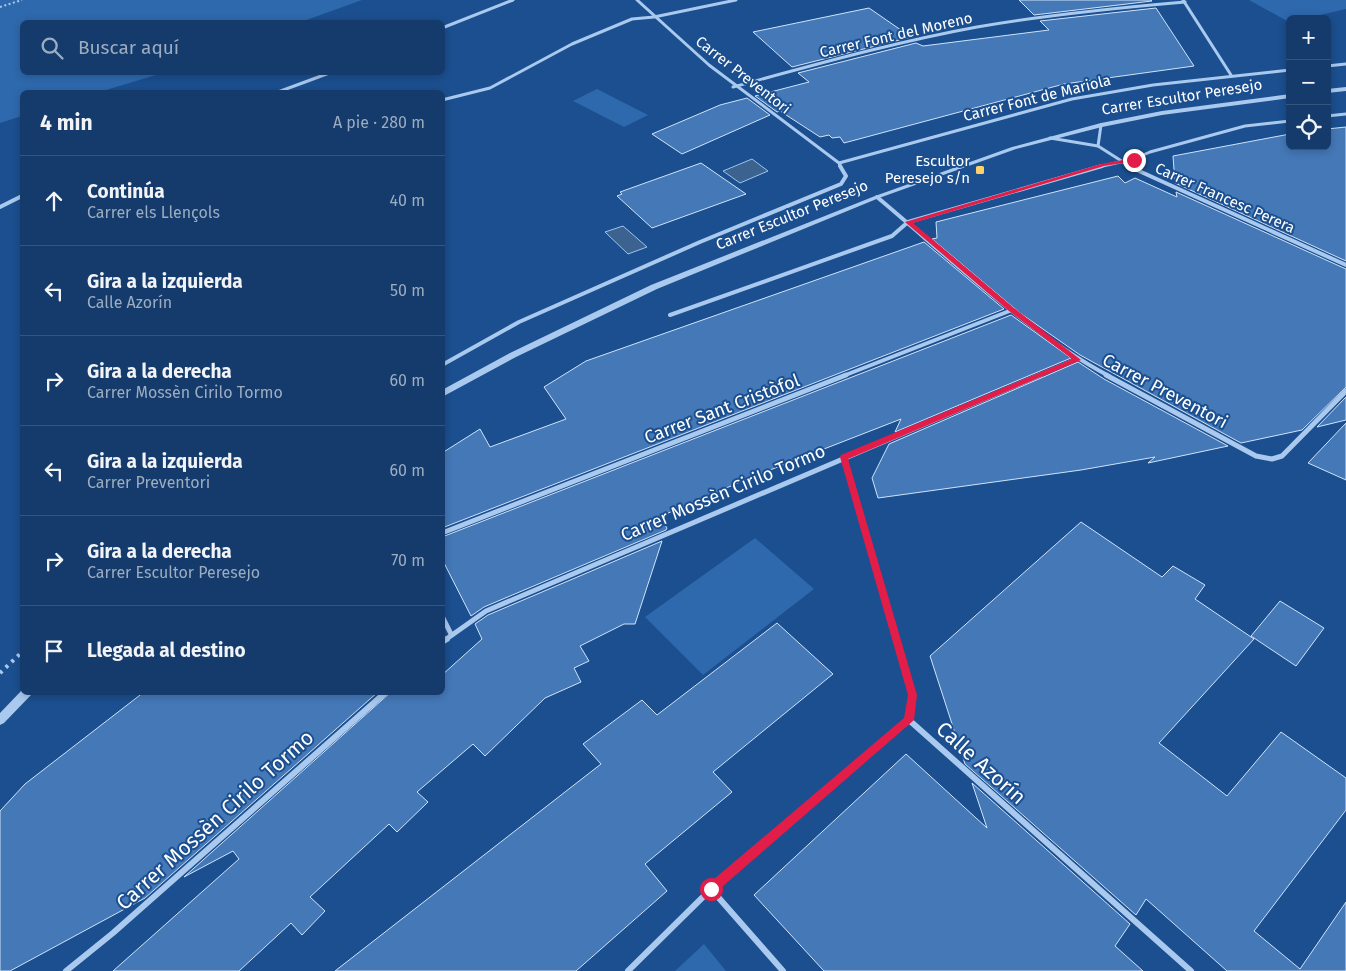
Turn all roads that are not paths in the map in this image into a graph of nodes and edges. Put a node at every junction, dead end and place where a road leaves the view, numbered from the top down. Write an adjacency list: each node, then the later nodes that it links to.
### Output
1 (513, 0): 6 (street)
2 (637, 0): 5 (street, Carrer Preventori)
3 (736, 0): 5 (street)
4 (1184, 1): 11 (street); 12 (street, Carrer Font del Moreno)
5 (654, 17): 12 (street, Carrer Preventori); 17 (street)
6 (445, 27)
7 (1346, 64): 8 (street)
8 (1331, 66)
9 (1286, 70): 11 (street, Carrer Font de Mariola)
10 (324, 75): 14 (street)
11 (1230, 75): 25 (street, Carrer Font de Mariola)
12 (733, 86): 25 (street, Carrer Preventori)
13 (1346, 89): 15 (street)
14 (283, 90)
15 (1331, 91)
16 (1286, 97): 21 (street, Carrer Escultor Peresejo)
17 (445, 99)
18 (1346, 114): 19 (street)
19 (1331, 116)
20 (1286, 121): 24 (street)
21 (1101, 125): 22 (street, Carrer Escultor Peresejo); 23 (street)
22 (1048, 138): 23 (street, Carrer Francesc Perera); 27 (street, Carrer Escultor Peresejo)
23 (1098, 146): 24 (street, Carrer Francesc Perera)
24 (1119, 161): 29 (street); 30 (street, Carrer Francesc Perera)
25 (839, 163): 34 (street, Carrer Escultor Peresejo)
26 (20, 197): 28 (street)
27 (877, 197): 29 (street, Carrer Preventori); 36 (street, Carrer Escultor Peresejo)
28 (0, 208)
29 (908, 222): 31 (street, Carrer Preventori); 32 (street)
30 (1346, 265)
31 (1012, 310): 33 (street, Carrer Preventori); 38 (street, Carrer Sant Cristòfol)
32 (670, 315)
33 (1077, 360): 35 (street, Carrer Preventori); 37 (street, Carrer Mossèn Cirilo Tormo)
34 (445, 363)
35 (1346, 391)
36 (445, 392)
37 (844, 457): 40 (street, Carrer Mossèn Cirilo Tormo); 45 (street)
38 (445, 532)
39 (445, 622): 40 (street)
40 (451, 634): 41 (street, Carrer Mossèn Cirilo Tormo)
41 (445, 639)
42 (24, 695): 44 (street)
43 (383, 695): 47 (street, Carrer Mossèn Cirilo Tormo)
44 (0, 720)
45 (909, 720): 46 (street); 50 (street, Calle Azorín)
46 (711, 889): 48 (street); 49 (street)
47 (66, 971)
48 (628, 971)
49 (782, 971)
50 (1191, 971)

